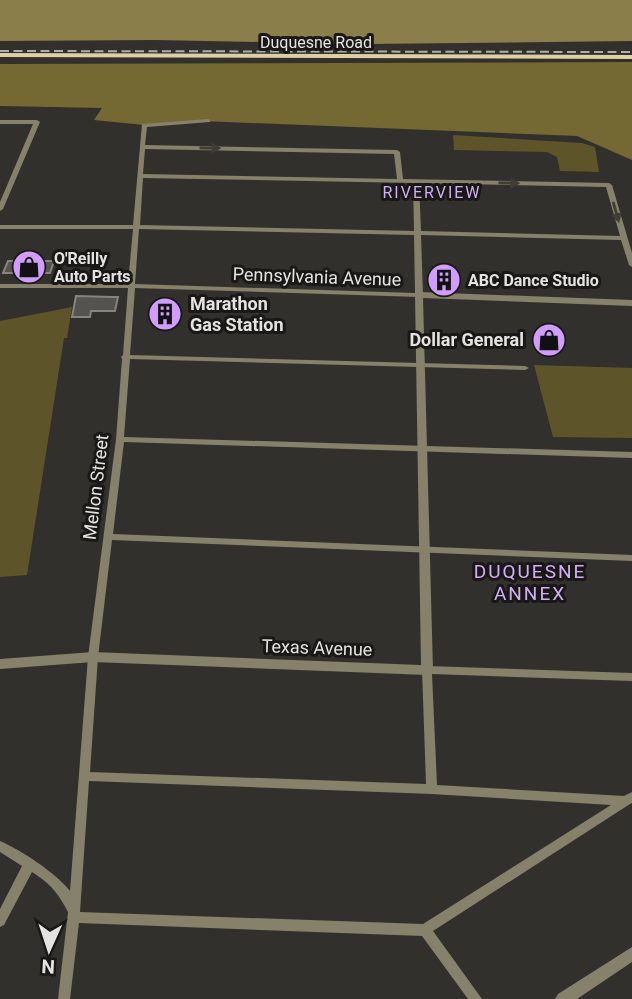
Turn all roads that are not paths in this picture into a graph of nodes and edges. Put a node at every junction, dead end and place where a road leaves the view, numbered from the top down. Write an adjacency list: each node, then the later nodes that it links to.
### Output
1 (0, 55): 2 (main road, Duquesne Road)
2 (632, 57)
3 (208, 121): 5 (street)
4 (0, 122): 9 (street)
5 (142, 147): 6 (street, Mellon Street); 7 (street, one-way to 7)
6 (142, 176): 7 (street); 11 (street, Mellon Street)
7 (400, 180): 8 (street)
8 (416, 181): 12 (street); 13 (street, one-way to 13)
9 (0, 209)
10 (0, 227): 11 (street)
11 (138, 227): 12 (street); 16 (street, Mellon Street)
12 (416, 233): 13 (street); 17 (street)
13 (624, 239): 14 (street)
14 (632, 265)
15 (0, 286): 16 (street, Pennsylvania Avenue)
16 (131, 286): 17 (street, Pennsylvania Avenue); 19 (street, Mellon Street)
17 (419, 295): 18 (street, Pennsylvania Avenue); 20 (street)
18 (632, 303)
19 (125, 357): 20 (street); 22 (street, Mellon Street)
20 (419, 366): 21 (street); 23 (street)
21 (525, 368)
22 (121, 439): 23 (street); 25 (street, Mellon Street)
23 (421, 448): 24 (street); 26 (street)
24 (632, 455)
25 (108, 537): 26 (street); 28 (street, Mellon Street)
26 (425, 551): 27 (street); 30 (street)
27 (632, 558)
28 (93, 657): 29 (street, Texas Avenue); 30 (street, Texas Avenue); 32 (street, Mellon Street)
29 (0, 664)
30 (427, 670): 31 (street, Texas Avenue); 33 (street)
31 (632, 677)
32 (86, 776): 33 (street); 37 (street, Mellon Street)
33 (432, 789): 34 (street)
34 (629, 799): 39 (street)
35 (0, 846): 36 (street)
36 (29, 865): 37 (street); 38 (street)
37 (74, 917): 39 (street); 41 (street, Mellon Street)
38 (0, 921)
39 (425, 930): 42 (street)
40 (632, 954): 43 (street)
41 (64, 999)
42 (476, 999)
43 (562, 999)

